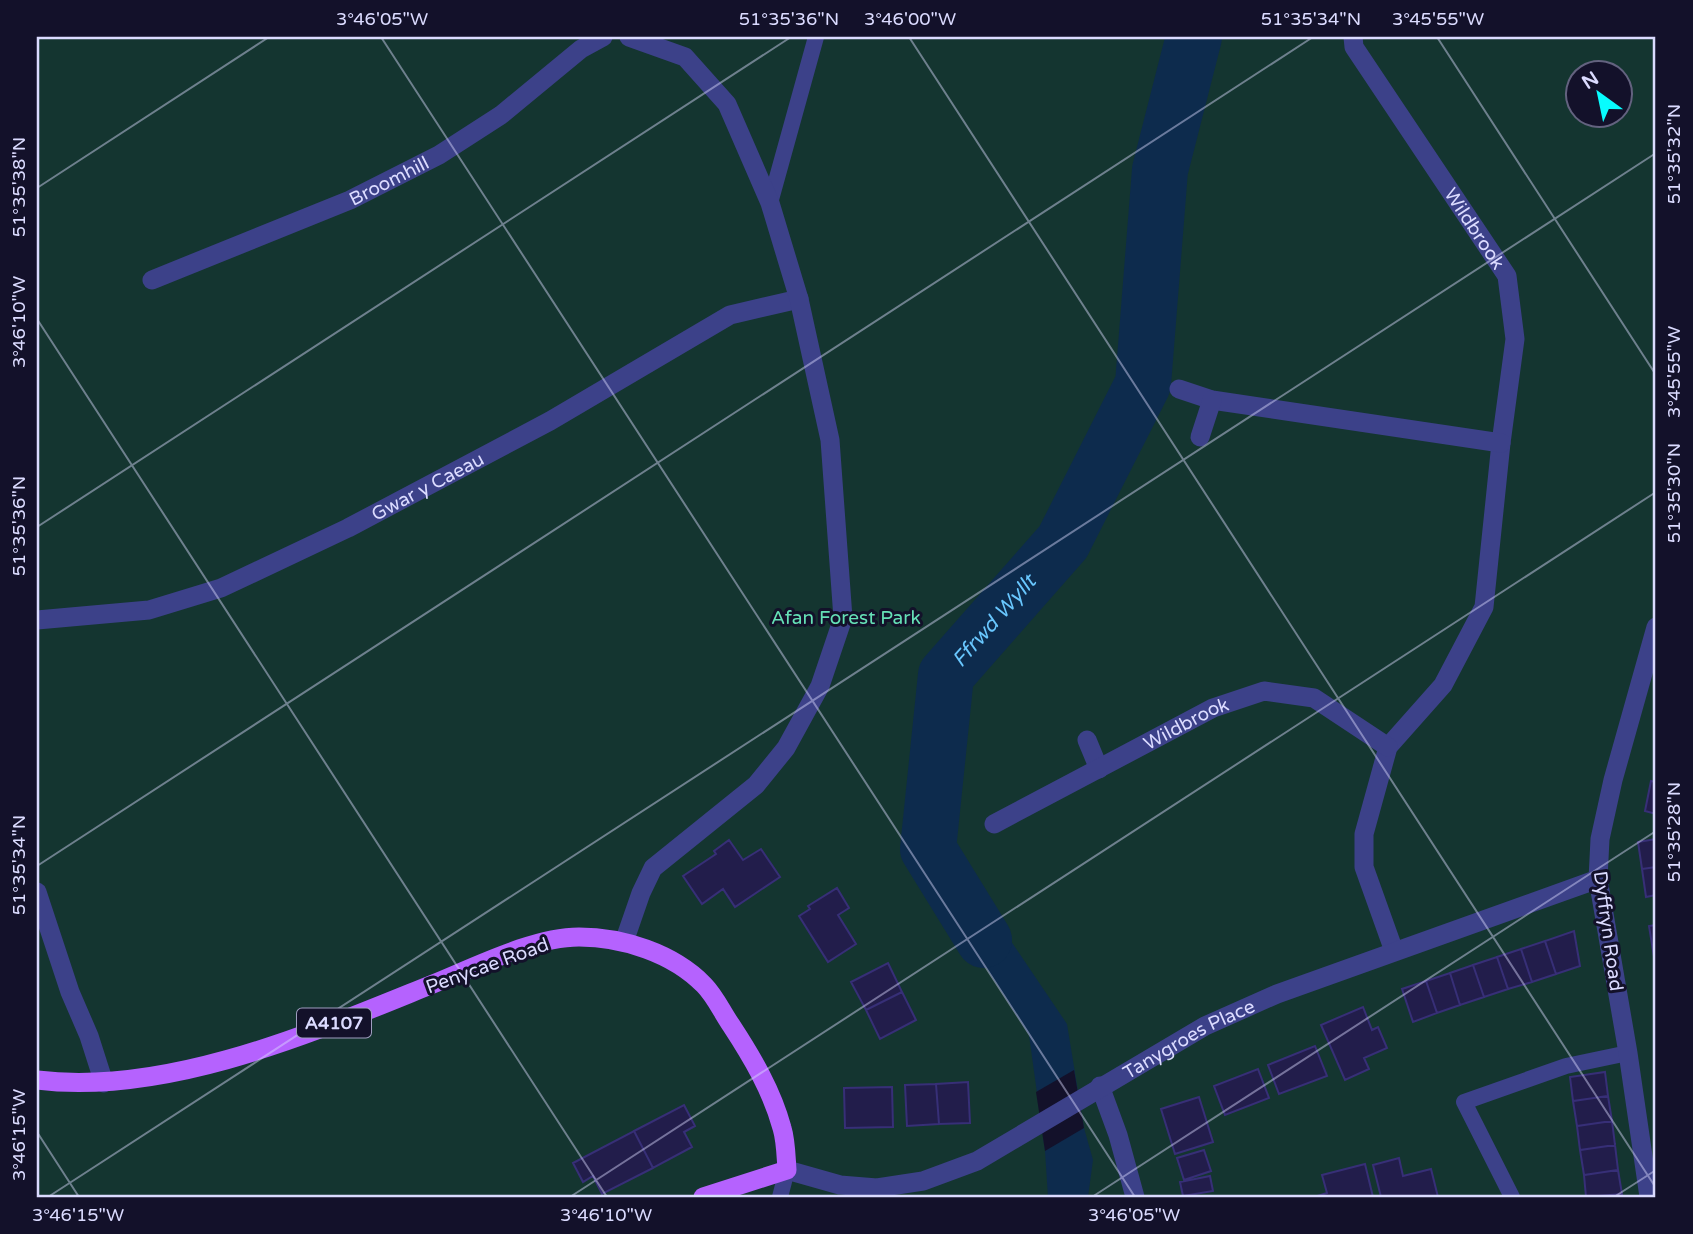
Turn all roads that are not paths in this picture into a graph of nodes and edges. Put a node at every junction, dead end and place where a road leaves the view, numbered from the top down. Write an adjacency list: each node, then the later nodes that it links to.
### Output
1 (603, 37): 6 (street, Broomhill)
2 (629, 37): 5 (street)
3 (816, 37): 5 (lane)
4 (1353, 37): 11 (street, Wildbrook)
5 (770, 203): 7 (street)
6 (152, 280)
7 (799, 299): 12 (street, Gwar y Caeau); 20 (street)
8 (1179, 389): 9 (street)
9 (1212, 400): 10 (street); 11 (street)
10 (1200, 437)
11 (1501, 443): 15 (street, Wildbrook)
12 (37, 620)
13 (1656, 627): 18 (street, Dyffryn Road)
14 (1087, 740): 16 (street)
15 (1388, 747): 16 (street, Wildbrook); 21 (street, Wildbrook)
16 (1099, 769): 17 (street, Wildbrook)
17 (994, 824)
18 (1598, 879): 21 (street, Tanygroes Place); 22 (street, Dyffryn Road)
19 (37, 892): 24 (street)
20 (624, 942): 24 (main road, Penycae Road / A4107); 26 (main road, A4107)
21 (1394, 951): 25 (street, Tanygroes Place)
22 (1628, 1053): 30 (lane); 31 (street, Dyffryn Road)
23 (37, 1080): 24 (main road, Penycae Road / A4107)
24 (104, 1083)
25 (1100, 1086): 26 (street, Tanygroes Place); 29 (street)
26 (787, 1170): 27 (main road); 28 (lane)
27 (703, 1197)
28 (780, 1197)
29 (1135, 1197)
30 (1511, 1197)
31 (1649, 1197)

